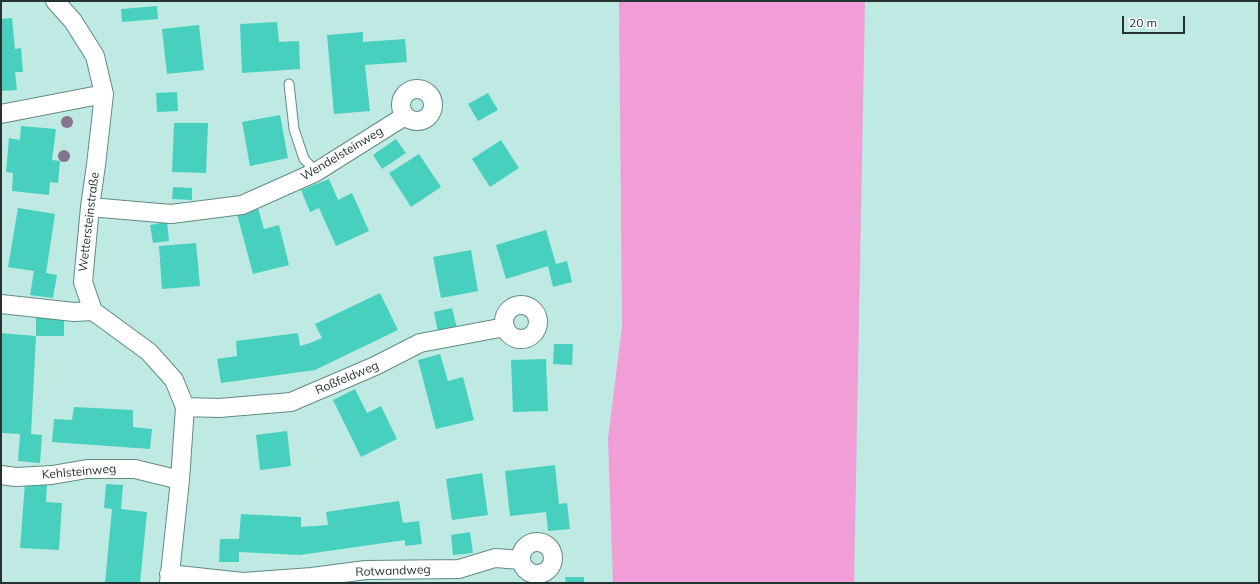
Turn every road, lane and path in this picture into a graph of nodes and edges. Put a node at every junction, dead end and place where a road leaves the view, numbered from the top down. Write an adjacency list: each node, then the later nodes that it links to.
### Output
1 (55, 1): 3 (street, Wettersteinstraße)
2 (289, 84): 6 (lane)
3 (104, 94): 4 (street); 7 (street, Wettersteinstraße)
4 (1, 114)
5 (406, 116): 6 (street, Wendelsteinweg)
6 (316, 172): 7 (street, Wendelsteinweg)
7 (90, 207): 9 (street, Wettersteinstraße)
8 (1, 304): 9 (street)
9 (93, 311): 11 (street)
10 (505, 327): 11 (street, Roßfeldweg)
11 (185, 407): 13 (street)
12 (1, 475): 13 (street, Kehlsteinweg)
13 (180, 480): 15 (street)
14 (521, 560): 15 (street, Rotwandweg)
15 (169, 578)

